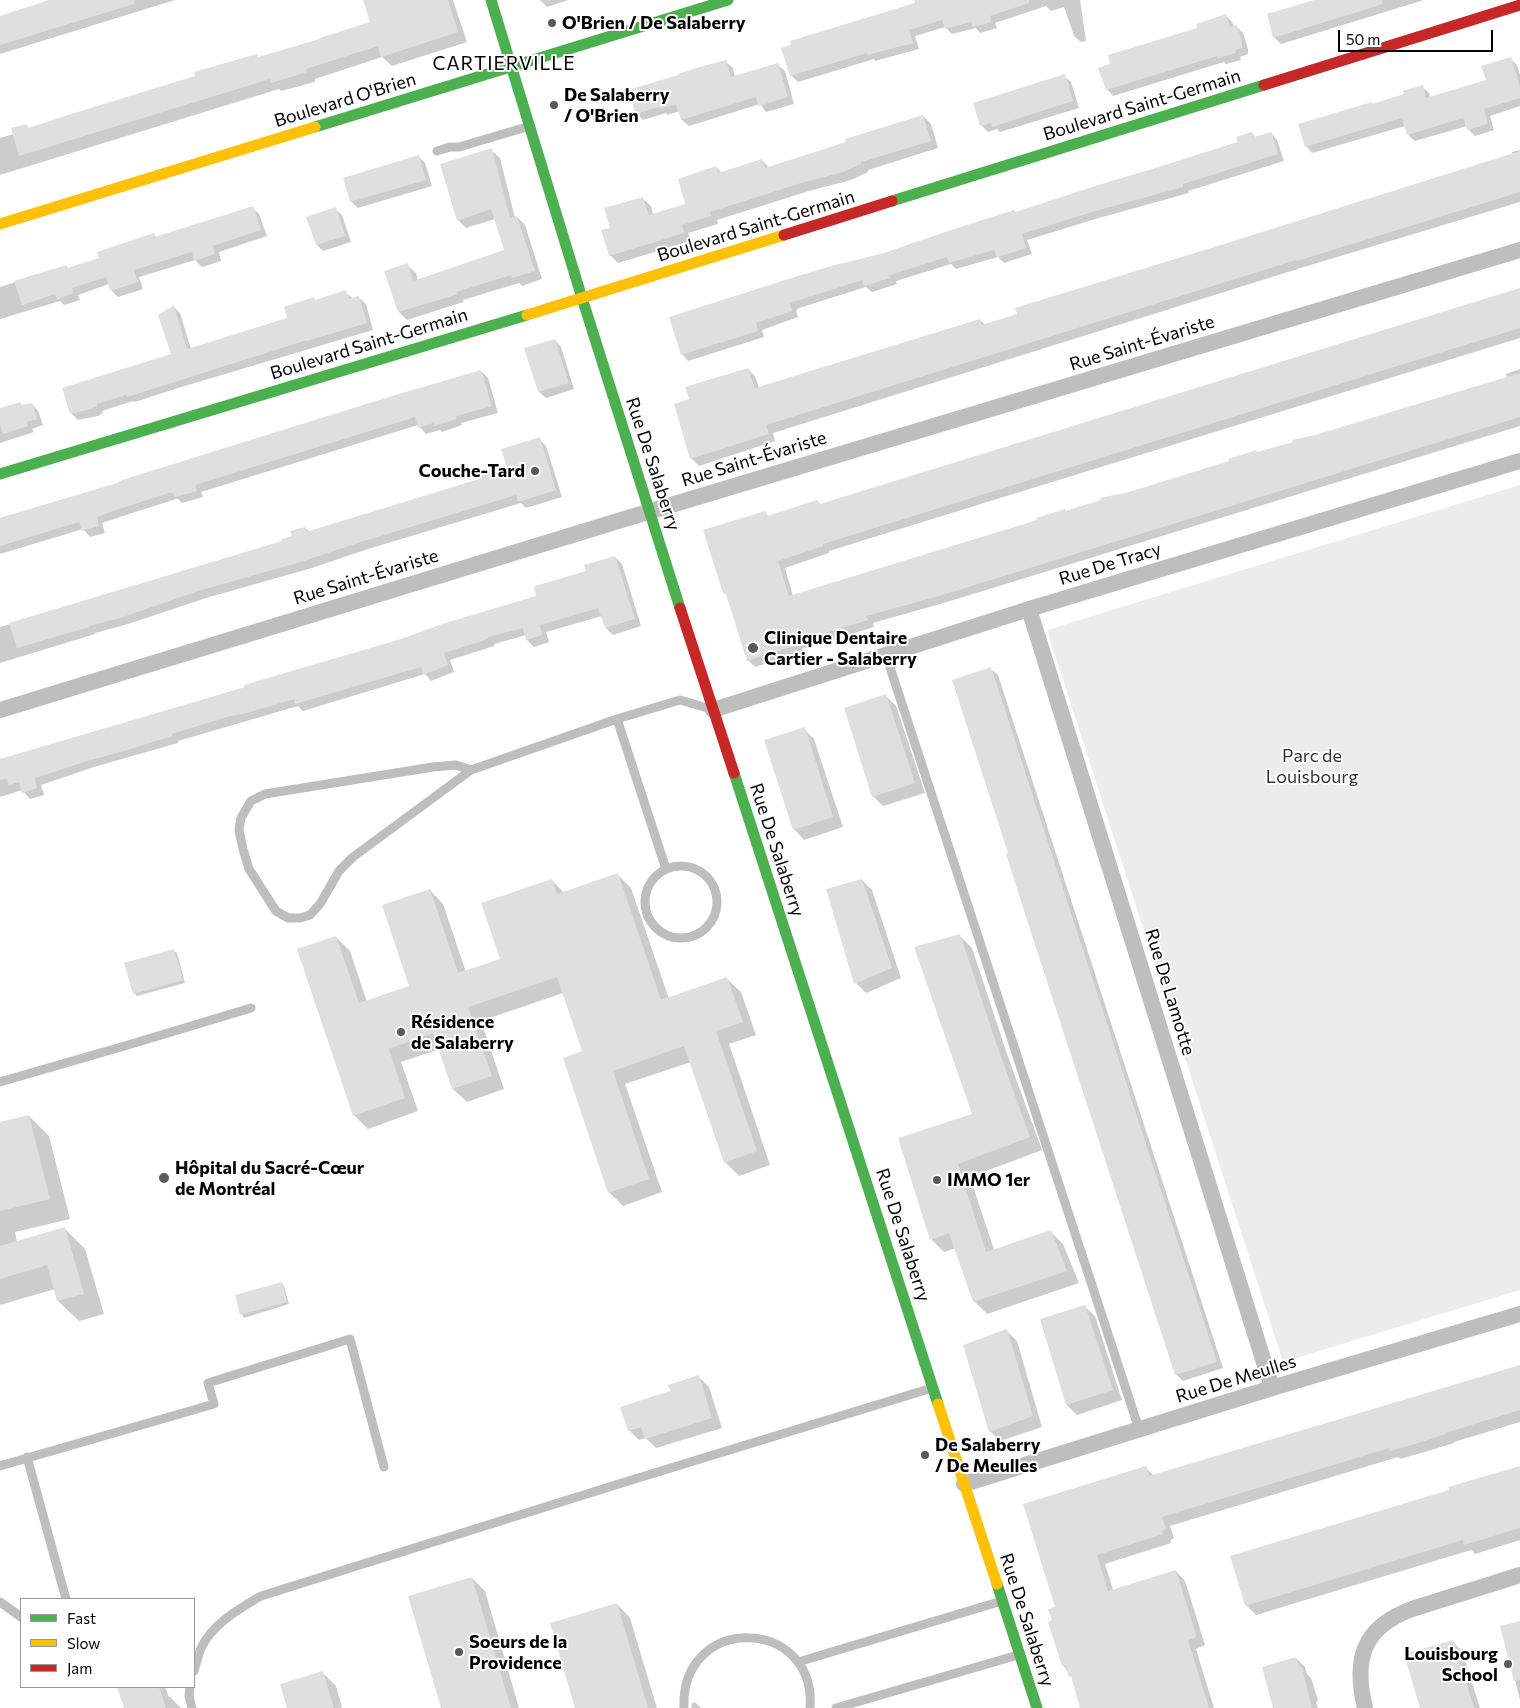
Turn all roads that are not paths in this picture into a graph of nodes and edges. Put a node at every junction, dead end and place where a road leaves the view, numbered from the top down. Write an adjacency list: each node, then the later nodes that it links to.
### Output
1 (491, 0): 4 (street, Rue De Salaberry)
2 (728, 0): 4 (street, Boulevard O'Brien)
3 (1520, 5): 9 (street, Boulevard Saint-Germain)
4 (512, 67): 5 (street, Rue De Salaberry); 7 (street, Boulevard O'Brien)
5 (530, 126): 6 (lane); 9 (street, Rue De Salaberry)
6 (437, 151)
7 (0, 224)
8 (1520, 250): 12 (street, Rue Saint-Évariste)
9 (582, 298): 11 (street, Boulevard Saint-Germain); 12 (street, Rue De Salaberry)
10 (1520, 461): 13 (street, Rue De Tracy)
11 (0, 474)
12 (650, 511): 15 (street, Rue Saint-Évariste); 16 (street, Rue De Salaberry)
13 (1029, 609): 14 (street, Rue De Tracy); 24 (street, Rue De Lamotte)
14 (886, 655): 16 (street, Rue De Tracy); 25 (lane)
15 (0, 710)
16 (713, 710): 17 (lane); 23 (street, Rue De Salaberry)
17 (617, 719): 18 (lane); 19 (lane)
18 (471, 770): 18 (lane)
19 (666, 869): 19 (lane)
20 (251, 1008): 21 (lane)
21 (0, 1082)
22 (1520, 1314): 24 (street, Rue De Meulles)
23 (933, 1388): 29 (street, Rue De Salaberry); 37 (lane)
24 (1272, 1388): 25 (street, Rue De Meulles)
25 (1139, 1428): 29 (street, Rue De Meulles)
26 (27, 1457): 27 (lane); 28 (lane); 31 (lane)
27 (0, 1466)
28 (384, 1467)
29 (964, 1484): 32 (street, Rue De Salaberry)
30 (1520, 1575): 44 (street)
31 (66, 1598)
32 (1003, 1600): 35 (street, Rue De Salaberry); 36 (lane)
33 (0, 1602): 34 (lane)
34 (20, 1616)
35 (1020, 1654): 42 (lane); 43 (street, Rue De Salaberry)
36 (798, 1662): 40 (lane); 41 (lane)
37 (195, 1668)
38 (190, 1688): 39 (lane)
39 (192, 1708)
40 (684, 1708)
41 (810, 1708)
42 (836, 1708)
43 (1037, 1708)
44 (1365, 1708)

